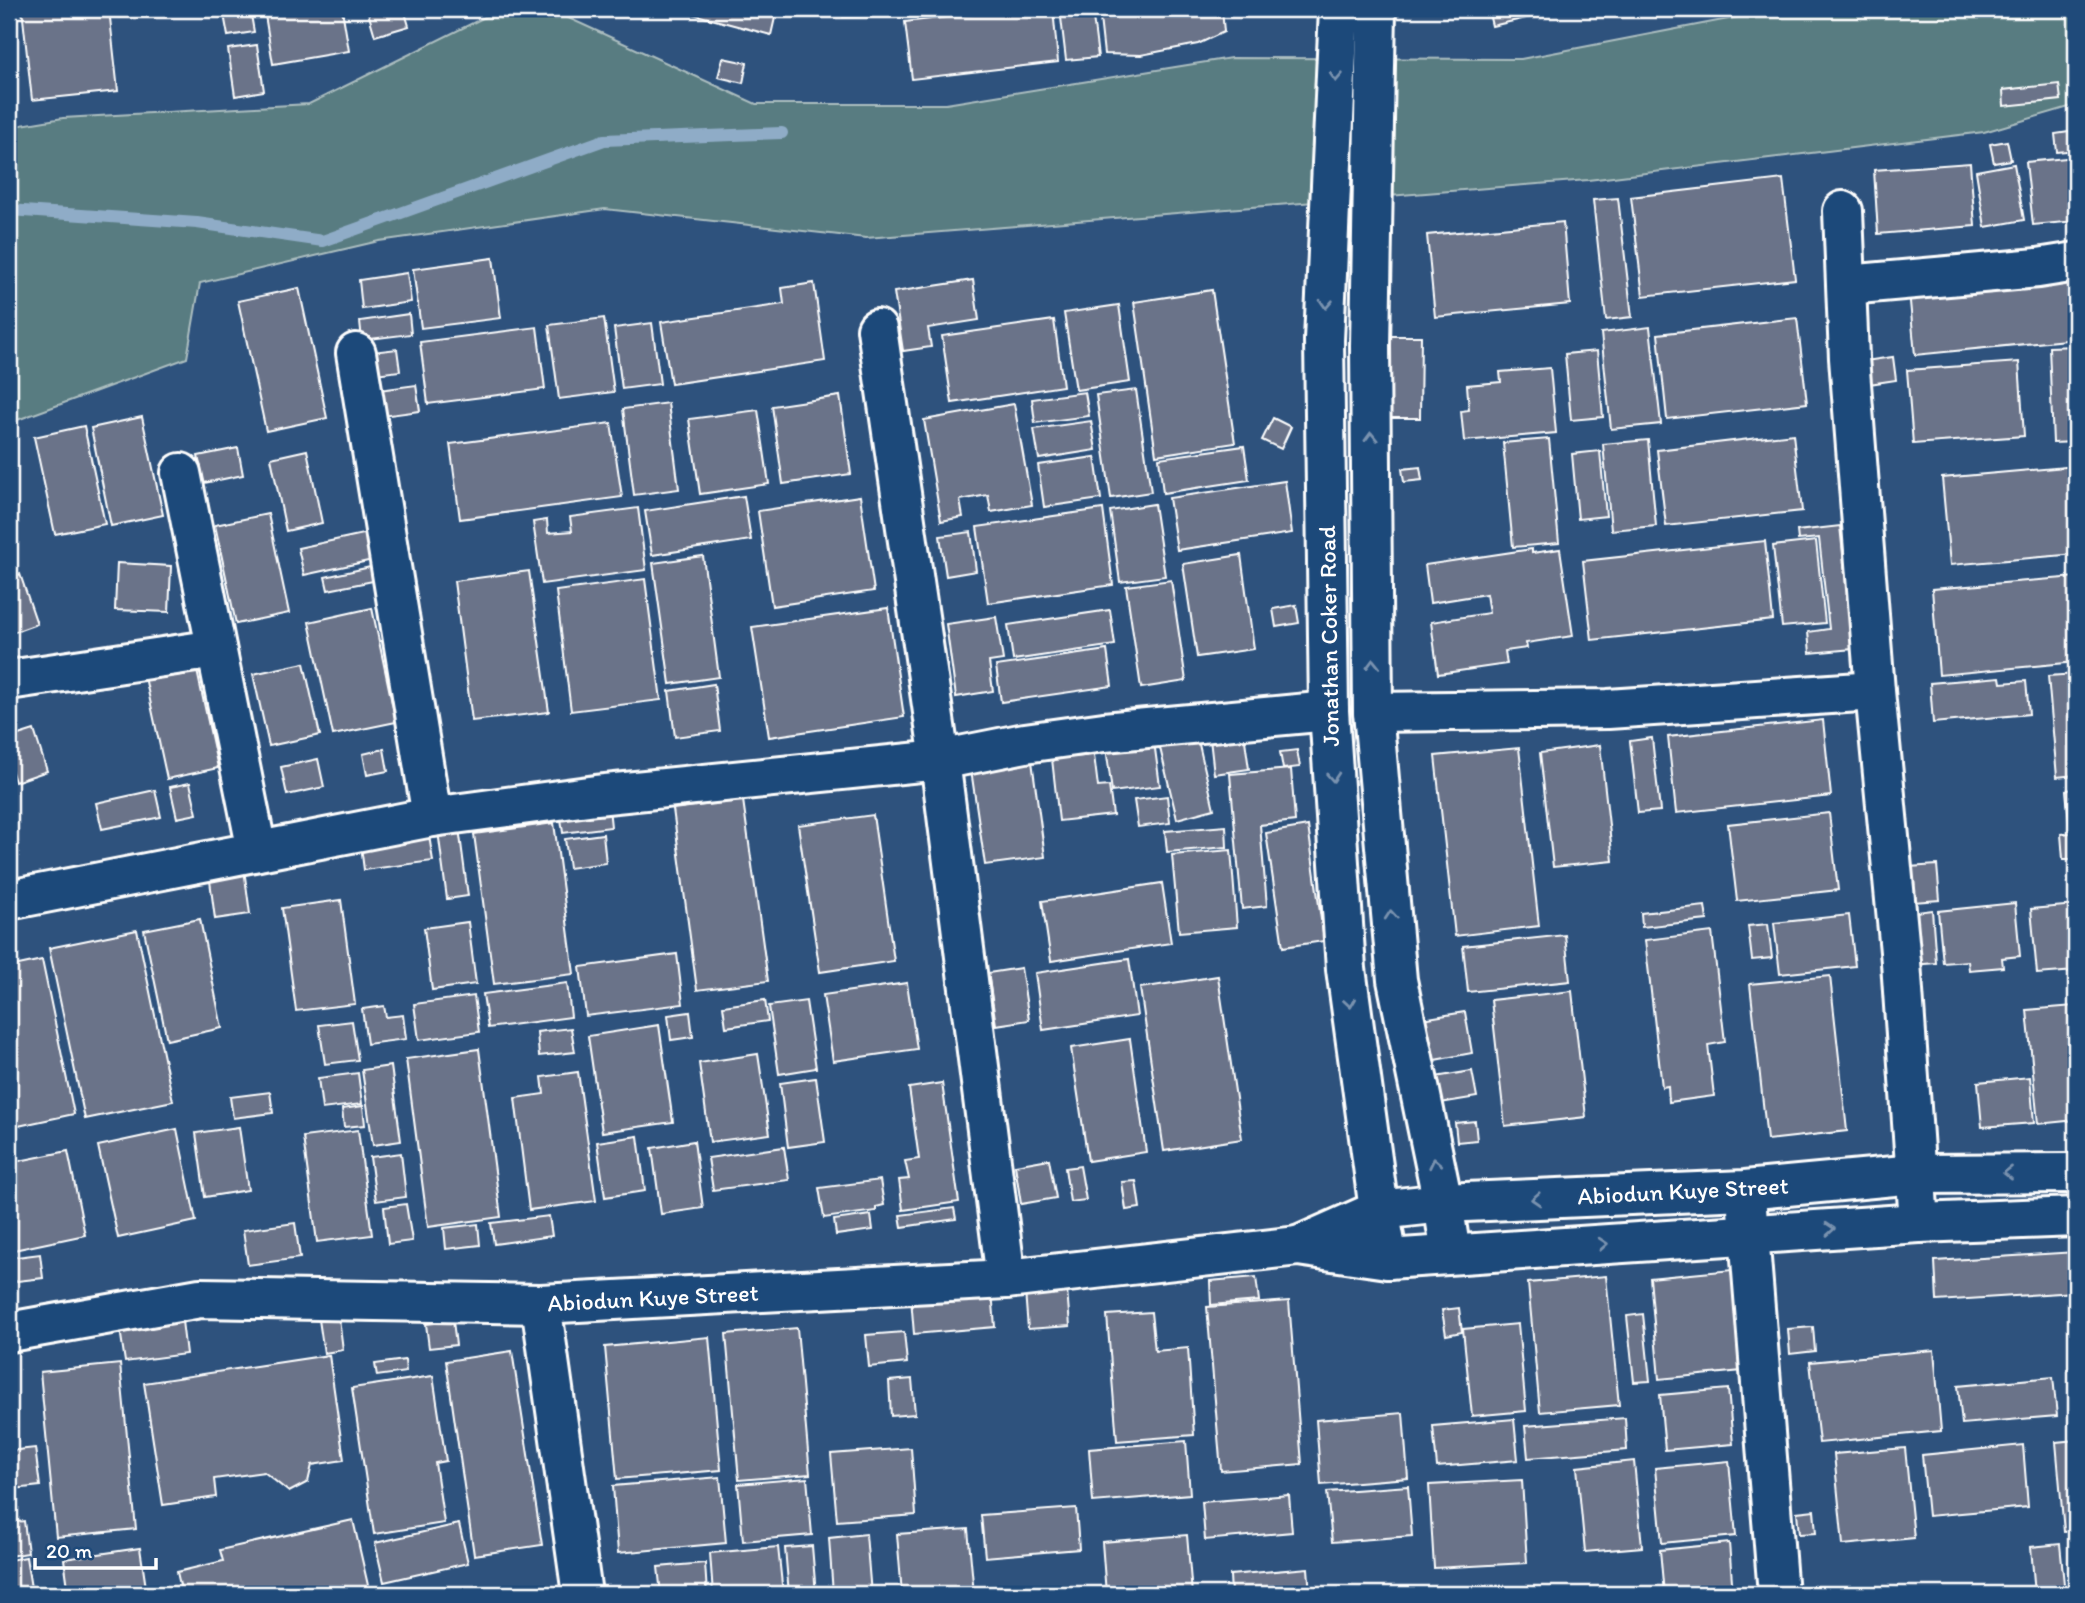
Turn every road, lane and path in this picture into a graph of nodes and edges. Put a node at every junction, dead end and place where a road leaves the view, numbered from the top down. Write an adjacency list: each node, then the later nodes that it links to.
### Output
1 (1339, 9): 12 (street, Jonathan Coker Road, one-way to 12)
2 (1376, 9): 13 (street, Jonathan Coker Road, one-way to 2)
3 (1843, 211): 5 (street)
4 (2076, 262): 5 (street)
5 (1847, 285): 11 (street)
6 (877, 329): 14 (street)
7 (356, 352): 15 (street)
8 (181, 473): 9 (street)
9 (216, 649): 10 (street); 16 (street)
10 (9, 680)
11 (1875, 691): 13 (street); 19 (street)
12 (1329, 711): 14 (street); 22 (street, Jonathan Coker Road, one-way to 22)
13 (1373, 712): 21 (street, Jonathan Coker Road, one-way to 13)
14 (940, 760): 15 (street); 29 (street)
15 (432, 817): 16 (street)
16 (257, 851): 17 (street)
17 (9, 900)
18 (2076, 1173): 19 (street, Abiodun Kuye Street, one-way to 19)
19 (1915, 1174): 20 (street, Abiodun Kuye Street); 24 (street)
20 (1745, 1190): 21 (street, Abiodun Kuye Street, one-way to 21); 25 (street)
21 (1443, 1203): 22 (street, Abiodun Kuye Street); 27 (street, Jonathan Coker Road)
22 (1379, 1210): 26 (street, Abiodun Kuye Street); 28 (street, Jonathan Coker Road)
23 (2076, 1217): 24 (street, Abiodun Kuye Street)
24 (1919, 1223): 25 (street, Abiodun Kuye Street, one-way to 24)
25 (1749, 1235): 27 (street, Abiodun Kuye Street, one-way to 25); 33 (street)
26 (1298, 1246): 28 (street, Abiodun Kuye Street); 29 (street, Abiodun Kuye Street)
27 (1451, 1255): 28 (street, Abiodun Kuye Street)
28 (1388, 1259)
29 (1006, 1279): 30 (street, Abiodun Kuye Street)
30 (541, 1304): 31 (street, Abiodun Kuye Street); 32 (street)
31 (9, 1332)
32 (582, 1594)
33 (1778, 1594)

